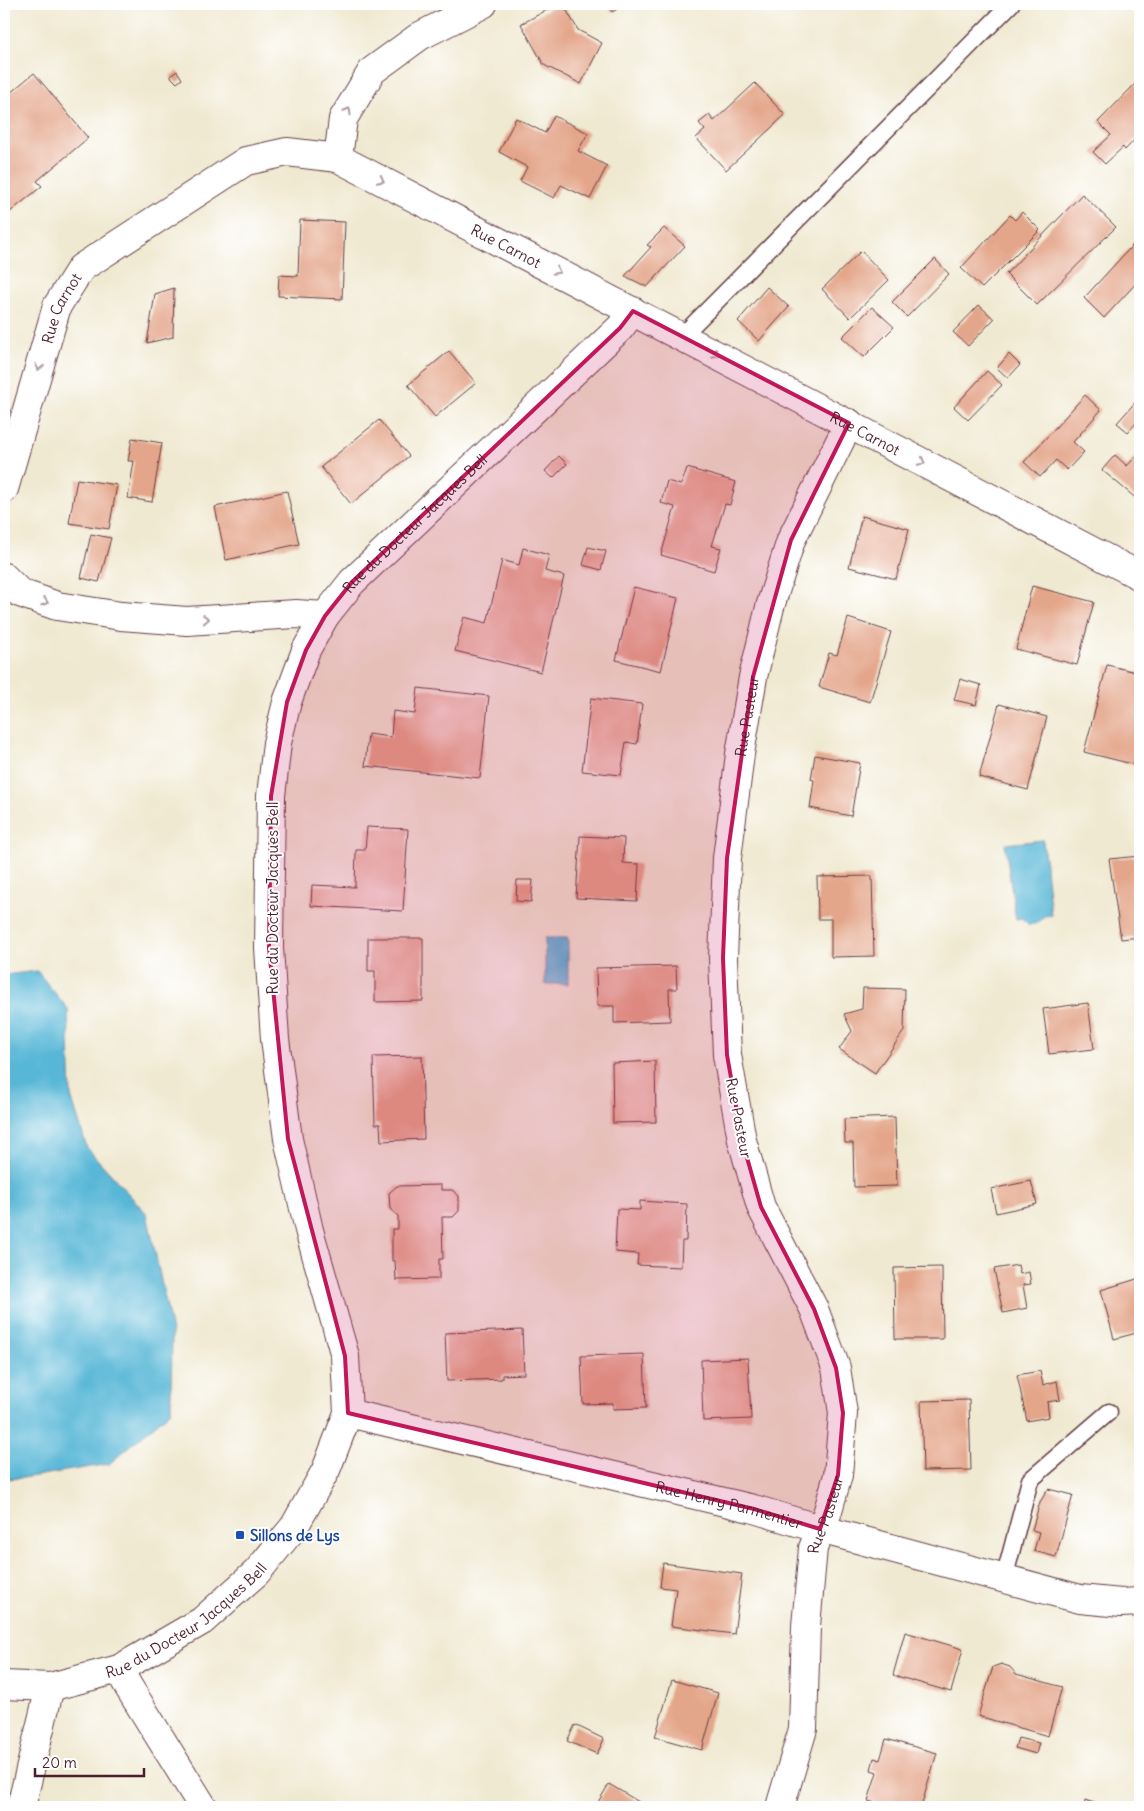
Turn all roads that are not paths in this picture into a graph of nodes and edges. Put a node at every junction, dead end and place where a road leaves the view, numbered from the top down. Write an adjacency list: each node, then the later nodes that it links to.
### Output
1 (483, 4): 3 (street, one-way to 1)
2 (1011, 4): 5 (lane)
3 (338, 158): 4 (street, Rue Carnot, one-way to 4); 7 (street, Rue Carnot, one-way to 7)
4 (634, 311): 5 (street, Rue Carnot); 10 (street, Rue du Docteur Jacques Bell)
5 (682, 336): 6 (street, Rue Carnot, one-way to 6)
6 (849, 423): 8 (street, Rue Carnot, one-way to 8); 13 (street, Rue Pasteur)
7 (4, 489)
8 (1140, 576)
9 (4, 577): 10 (street, one-way to 10)
10 (325, 616): 12 (street, Rue du Docteur Jacques Bell)
11 (1109, 1412): 14 (lane)
12 (348, 1413): 13 (street, Rue Henry Parmentier); 16 (street, Rue du Docteur Jacques Bell)
13 (820, 1530): 14 (street, Rue Henry Parmentier); 21 (street, Rue Pasteur)
14 (1004, 1579): 15 (street, Rue Henry Parmentier)
15 (1140, 1602)
16 (119, 1669): 18 (street, Rue du Docteur Jacques Bell); 20 (street)
17 (4, 1685): 18 (street, Rue du Docteur Jacques Bell)
18 (50, 1687): 19 (street)
19 (21, 1807)
20 (203, 1807)
21 (780, 1807)

